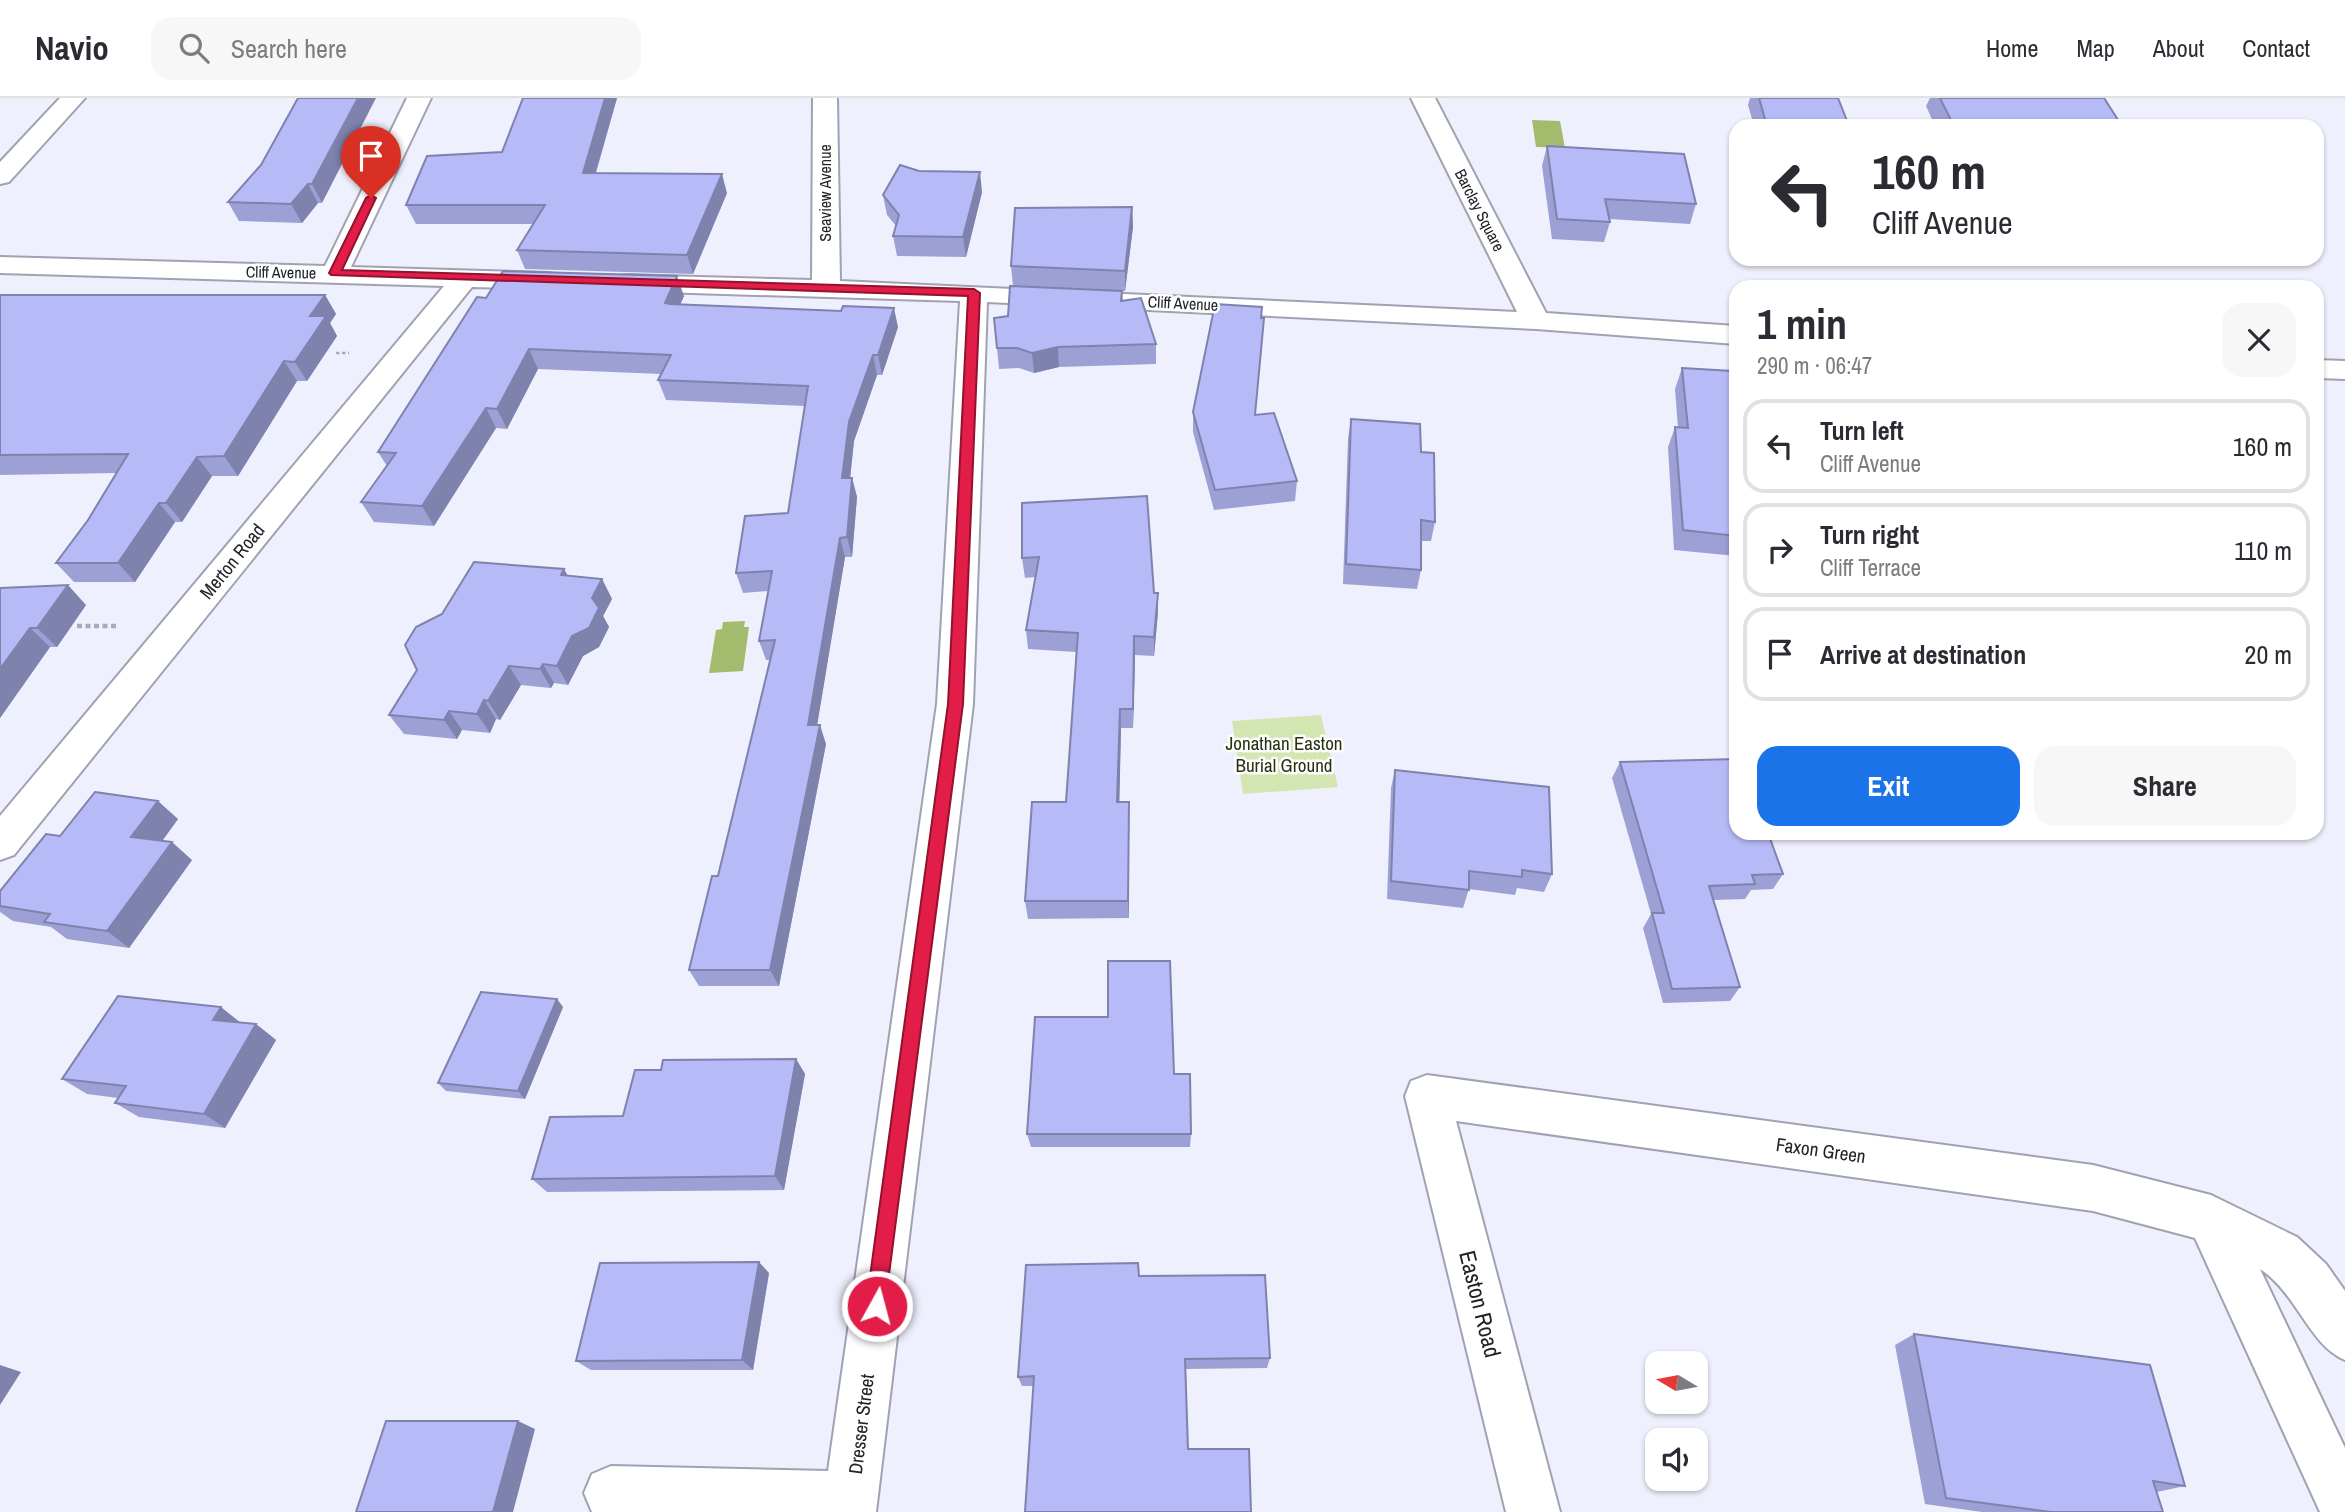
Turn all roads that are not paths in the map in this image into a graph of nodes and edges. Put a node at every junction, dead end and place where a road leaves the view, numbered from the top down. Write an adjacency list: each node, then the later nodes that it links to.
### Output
1 (74, 98): 5 (street)
2 (419, 98): 7 (street)
3 (825, 98): 9 (street, Seaview Avenue)
4 (1423, 98): 11 (street, Barclay Square)
5 (0, 177)
6 (0, 265): 7 (street, Cliff Avenue)
7 (335, 273): 8 (street, Cliff Avenue)
8 (465, 278): 9 (street, Cliff Avenue); 15 (street, Merton Road)
9 (826, 289): 10 (street, Cliff Avenue)
10 (974, 293): 11 (street, Cliff Avenue); 20 (street, Dresser Street)
11 (1536, 321): 12 (street, Cliff Avenue)
12 (1729, 335)
13 (2324, 369): 14 (street)
14 (2345, 370)
15 (0, 844)
16 (1427, 1096): 17 (street, Faxon Green); 22 (street, Easton Road)
17 (2211, 1219): 18 (street, Faxon Green); 21 (street)
18 (2345, 1335)
19 (611, 1493): 20 (street)
20 (850, 1505)
21 (2345, 1507)
22 (1533, 1512)

